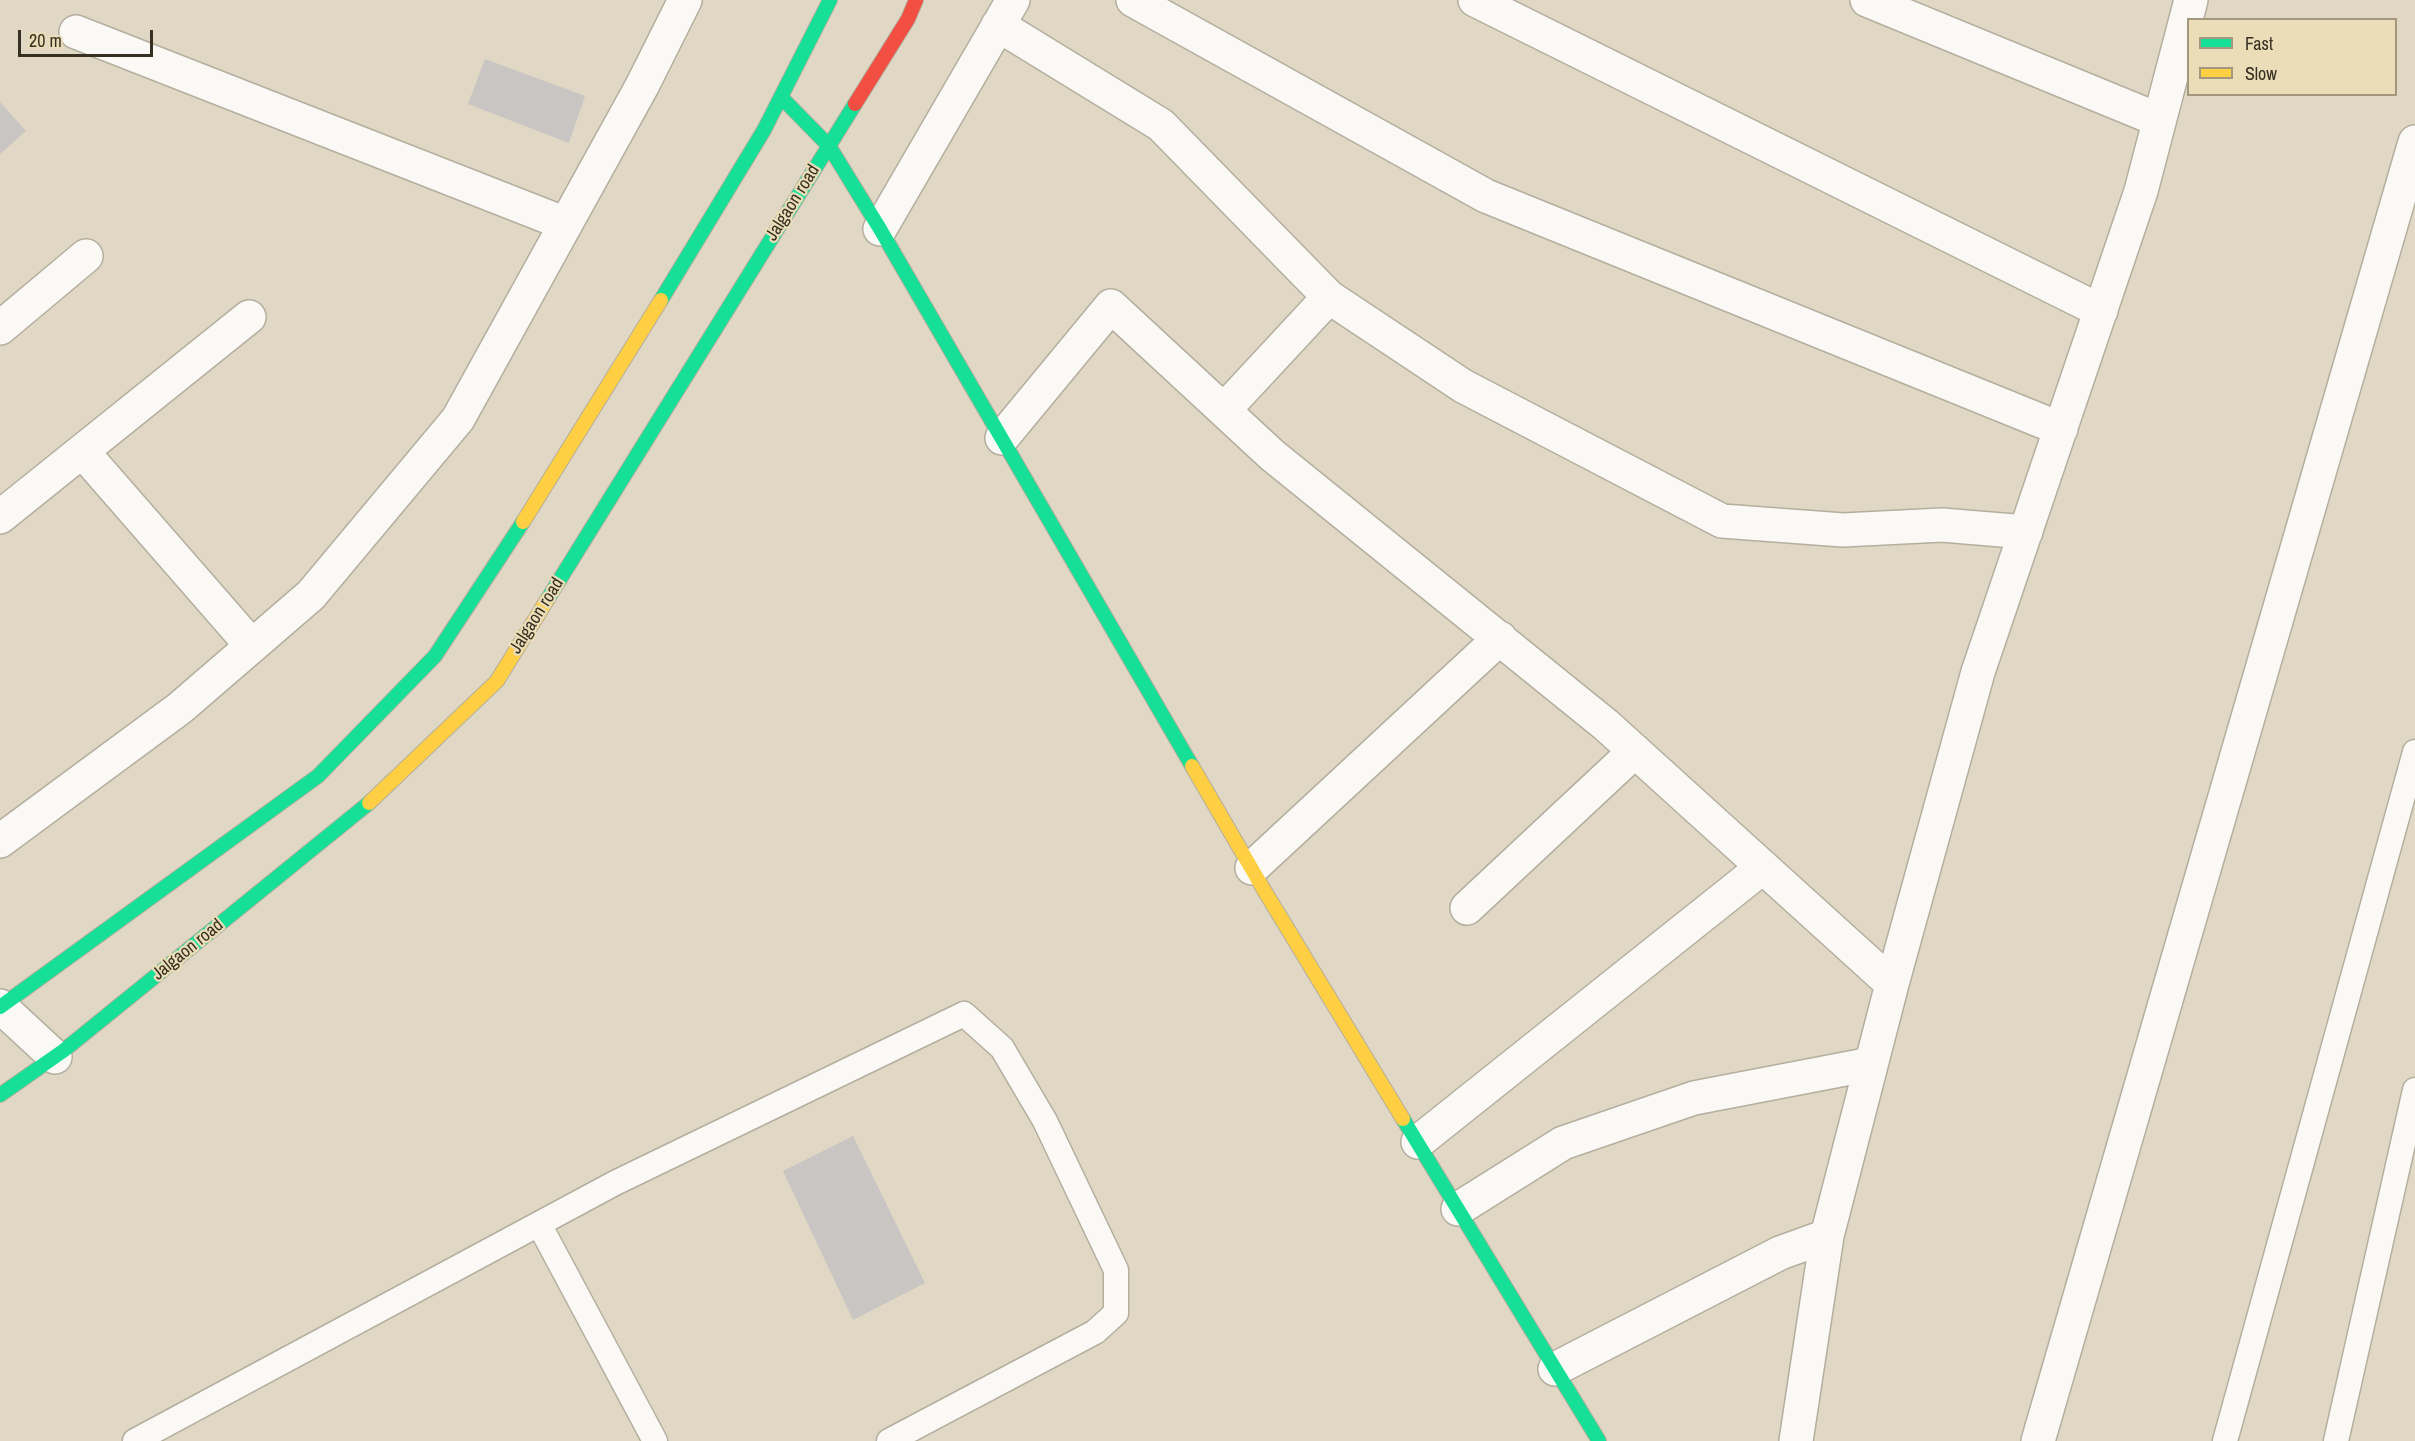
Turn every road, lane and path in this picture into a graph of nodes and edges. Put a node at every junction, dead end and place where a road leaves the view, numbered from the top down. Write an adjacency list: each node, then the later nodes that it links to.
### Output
1 (686, 0): 14 (street)
2 (831, 0): 10 (main road)
3 (916, 0): 13 (main road, Jalgaon road)
4 (1133, 0): 22 (street)
5 (1475, 0): 18 (street)
6 (1867, 0): 11 (street)
7 (2191, 0): 11 (street)
8 (1005, 13): 15 (street); 17 (street)
9 (76, 32): 14 (street)
10 (781, 97): 13 (main road); 36 (main road)
11 (2159, 120): 18 (street)
12 (2415, 142): 51 (street)
13 (829, 146): 15 (main road); 37 (main road, Jalgaon road)
14 (566, 224): 28 (street)
15 (880, 229): 23 (main road)
16 (86, 255): 20 (street)
17 (1329, 297): 21 (street); 26 (street)
18 (2101, 311): 22 (street)
19 (249, 317): 24 (street)
20 (0, 328)
21 (1224, 410): 23 (street); 27 (street)
22 (2061, 429): 26 (street)
23 (1002, 438): 33 (main road)
24 (82, 451): 25 (street); 28 (street)
25 (0, 517)
26 (2026, 532): 35 (street)
27 (1500, 638): 29 (street); 33 (street)
28 (252, 645): 31 (street)
29 (1635, 751): 32 (street); 34 (street)
30 (2415, 752): 52 (lane)
31 (0, 841)
32 (1763, 867): 35 (street); 41 (street)
33 (1252, 868): 41 (main road)
34 (1467, 908)
35 (1892, 984): 38 (street)
36 (0, 1007): 37 (street)
37 (54, 1057): 40 (main road, Jalgaon road)
38 (1871, 1064): 42 (street); 44 (street)
39 (2415, 1090): 53 (lane)
40 (0, 1095)
41 (1418, 1142): 42 (main road)
42 (1458, 1209): 45 (main road)
43 (539, 1224): 46 (lane); 47 (lane); 48 (lane)
44 (1827, 1236): 45 (street); 50 (street)
45 (1555, 1369): 49 (main road)
46 (135, 1441)
47 (655, 1441)
48 (889, 1441)
49 (1599, 1441)
50 (1796, 1441)
51 (2038, 1441)
52 (2225, 1441)
53 (2336, 1441)

